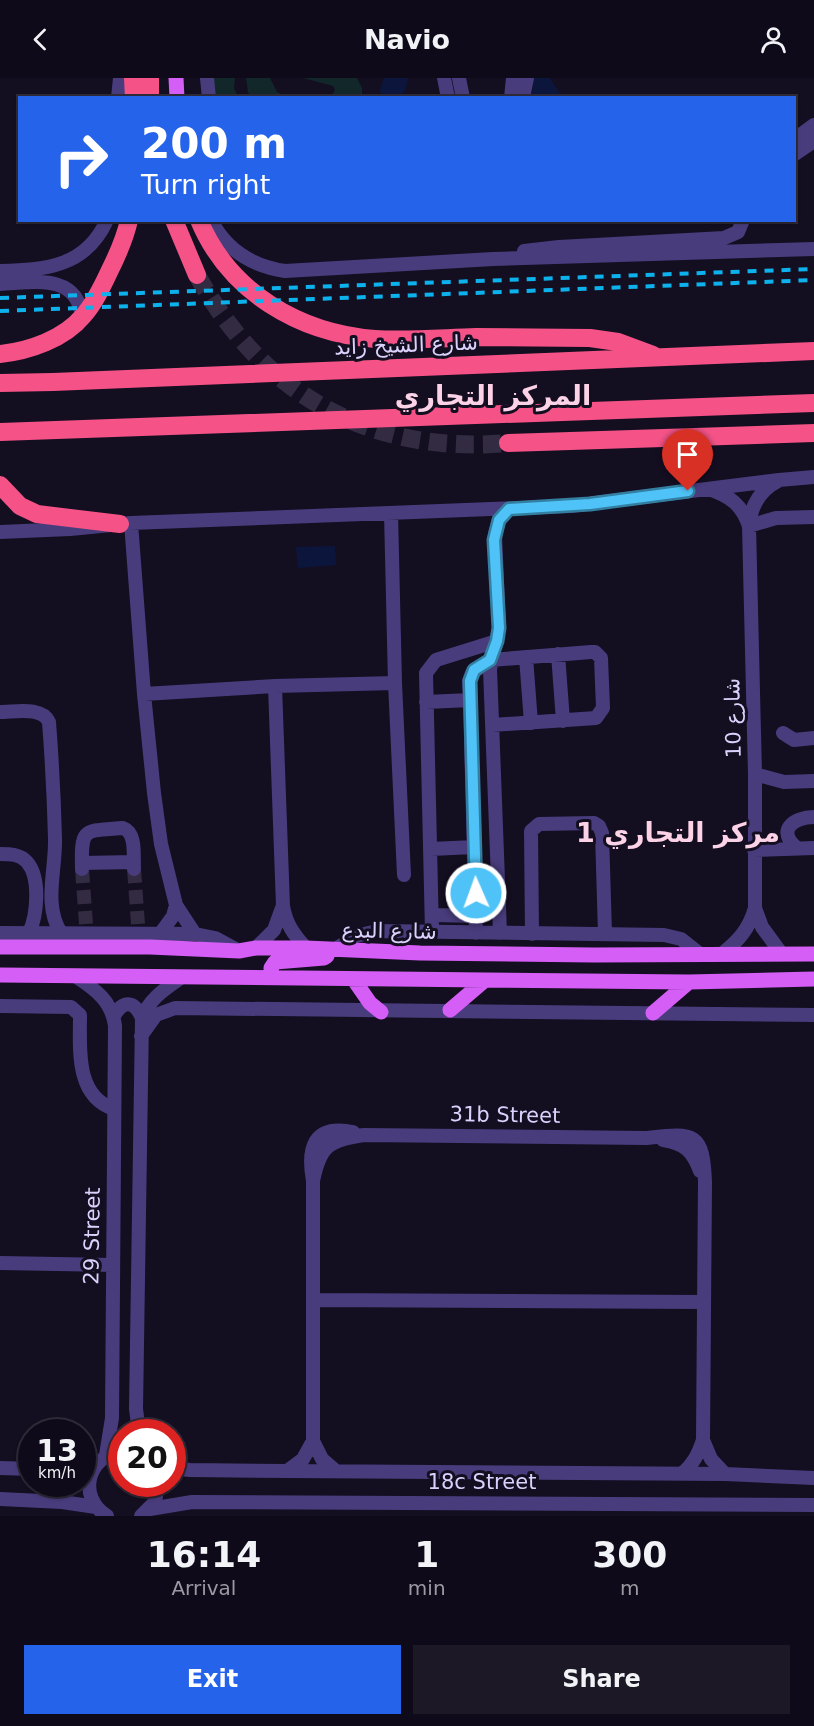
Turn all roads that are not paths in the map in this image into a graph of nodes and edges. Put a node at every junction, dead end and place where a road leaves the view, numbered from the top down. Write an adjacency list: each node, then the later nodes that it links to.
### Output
1 (120, 78): 10 (street)
2 (133, 78): 11 (highway)
3 (150, 78): 12 (highway)
4 (176, 78): 13 (main road)
5 (207, 78): 14 (street)
6 (444, 78): 15 (street)
7 (459, 78): 16 (street)
8 (513, 78): 17 (street)
9 (527, 78): 18 (street)
10 (118, 96)
11 (134, 96)
12 (150, 96)
13 (177, 96)
14 (209, 96)
15 (448, 96)
16 (464, 96)
17 (511, 96)
18 (523, 96)
19 (814, 125): 20 (street)
20 (801, 142)
21 (106, 222): 28 (street)
22 (128, 222): 31 (highway)
23 (175, 222): 29 (highway)
24 (211, 222): 27 (street); 34 (highway)
25 (742, 222): 27 (street)
26 (814, 249): 27 (street)
27 (493, 260)
28 (0, 271)
29 (197, 275)
30 (0, 284): 31 (street)
31 (82, 317): 33 (highway)
32 (814, 351): 34 (highway, شارع الشيخ زايد)
33 (0, 354)
34 (657, 357): 35 (highway, شارع الشيخ زايد)
35 (0, 383)
36 (814, 403): 37 (highway)
37 (0, 432)
38 (814, 433): 39 (highway)
39 (508, 443)
40 (814, 477): 41 (street)
41 (779, 480): 43 (street); 48 (street, شارع 10)
42 (0, 485): 47 (highway)
43 (708, 488): 44 (street); 48 (street)
44 (509, 509): 45 (street); 50 (street)
45 (391, 513): 47 (street); 54 (street)
46 (814, 517): 48 (street)
47 (126, 523): 49 (street); 56 (street)
48 (749, 526): 65 (street, شارع 10)
49 (0, 531)
50 (497, 641): 53 (street); 58 (street)
51 (558, 654): 52 (street); 60 (street); 60 (street)
52 (526, 657): 53 (street); 61 (street)
53 (490, 660): 57 (street); 62 (street)
54 (395, 683): 55 (street); 75 (street)
55 (275, 686): 56 (street); 77 (street)
56 (144, 694): 76 (street)
57 (470, 700): 58 (street); 68 (street)
58 (426, 702): 71 (street)
59 (0, 712): 84 (street)
60 (563, 721): 61 (street)
61 (531, 723): 62 (street)
62 (492, 725): 86 (street)
63 (783, 733): 64 (street)
64 (814, 738)
65 (755, 774): 66 (street); 72 (street, شارع 10)
66 (814, 781)
67 (814, 817): 69 (street)
68 (474, 847): 71 (street); 80 (street)
69 (797, 848): 70 (street); 72 (street)
70 (814, 848)
71 (430, 849): 79 (street)
72 (754, 850): 78 (street, شارع 10)
73 (0, 854): 83 (street)
74 (134, 865): 74 (street)
75 (404, 875)
76 (176, 905): 87 (street); 88 (street)
77 (283, 906): 92 (street); 93 (street)
78 (754, 909): 96 (street, شارع 10); 98 (street, شارع 10)
79 (433, 915): 80 (street); 81 (street)
80 (476, 916): 85 (street)
81 (432, 932): 85 (street); 94 (street)
82 (0, 933): 83 (street)
83 (29, 933): 84 (street)
84 (61, 933): 87 (street)
85 (476, 933): 86 (street)
86 (500, 933): 89 (street)
87 (160, 934): 88 (street)
88 (195, 934): 95 (street)
89 (532, 934): 90 (street); 90 (street)
90 (605, 934): 97 (street)
91 (0, 947): 95 (main road, شارع البدع)
92 (256, 948): 93 (main road, شارع البدع); 95 (main road, شارع البدع)
93 (306, 948): 94 (main road, شارع البدع)
94 (332, 950): 97 (main road, شارع البدع); 102 (main road)
95 (239, 951)
96 (780, 953): 98 (main road, شارع البدع); 99 (main road, شارع البدع)
97 (700, 954): 98 (main road, شارع البدع)
98 (723, 954)
99 (814, 954)
100 (0, 975): 101 (main road)
101 (75, 976): 103 (main road); 113 (street)
102 (272, 976): 103 (main road); 105 (main road)
103 (182, 977): 114 (street)
104 (814, 979): 107 (main road)
105 (354, 980): 106 (main road); 110 (main road)
106 (484, 981): 107 (main road); 109 (main road)
107 (689, 982): 111 (main road)
108 (0, 1006): 116 (street)
109 (450, 1010): 110 (street); 111 (street)
110 (381, 1012): 115 (street)
111 (653, 1013): 112 (street)
112 (814, 1015)
113 (114, 1016): 114 (street); 116 (street, 29 Street)
114 (142, 1018): 115 (street)
115 (141, 1036): 121 (street)
116 (114, 1109): 118 (street, 29 Street)
117 (0, 1263): 118 (street)
118 (112, 1265): 125 (street, 29 Street)
119 (313, 1300): 120 (street); 120 (street, 31b Street); 123 (street, 31b Street)
120 (704, 1302): 122 (street, 31b Street)
121 (138, 1419)
122 (703, 1440): 132 (street, 31b Street); 133 (street, 31b Street)
123 (313, 1442): 130 (street); 131 (street)
124 (108, 1456): 125 (street)
125 (102, 1458): 126 (street); 138 (street, 29 Street)
126 (96, 1460)
127 (0, 1468): 128 (street)
128 (18, 1469)
129 (186, 1470): 130 (street, 18c Street)
130 (287, 1471): 131 (street, 18c Street)
131 (336, 1471): 132 (street, 18c Street)
132 (682, 1474): 133 (street, 18c Street)
133 (724, 1474): 134 (street, 18c Street)
134 (814, 1478)
135 (156, 1497): 139 (street)
136 (0, 1499): 138 (street)
137 (814, 1505): 139 (street, 18c Street)
138 (101, 1512)
139 (146, 1513)

